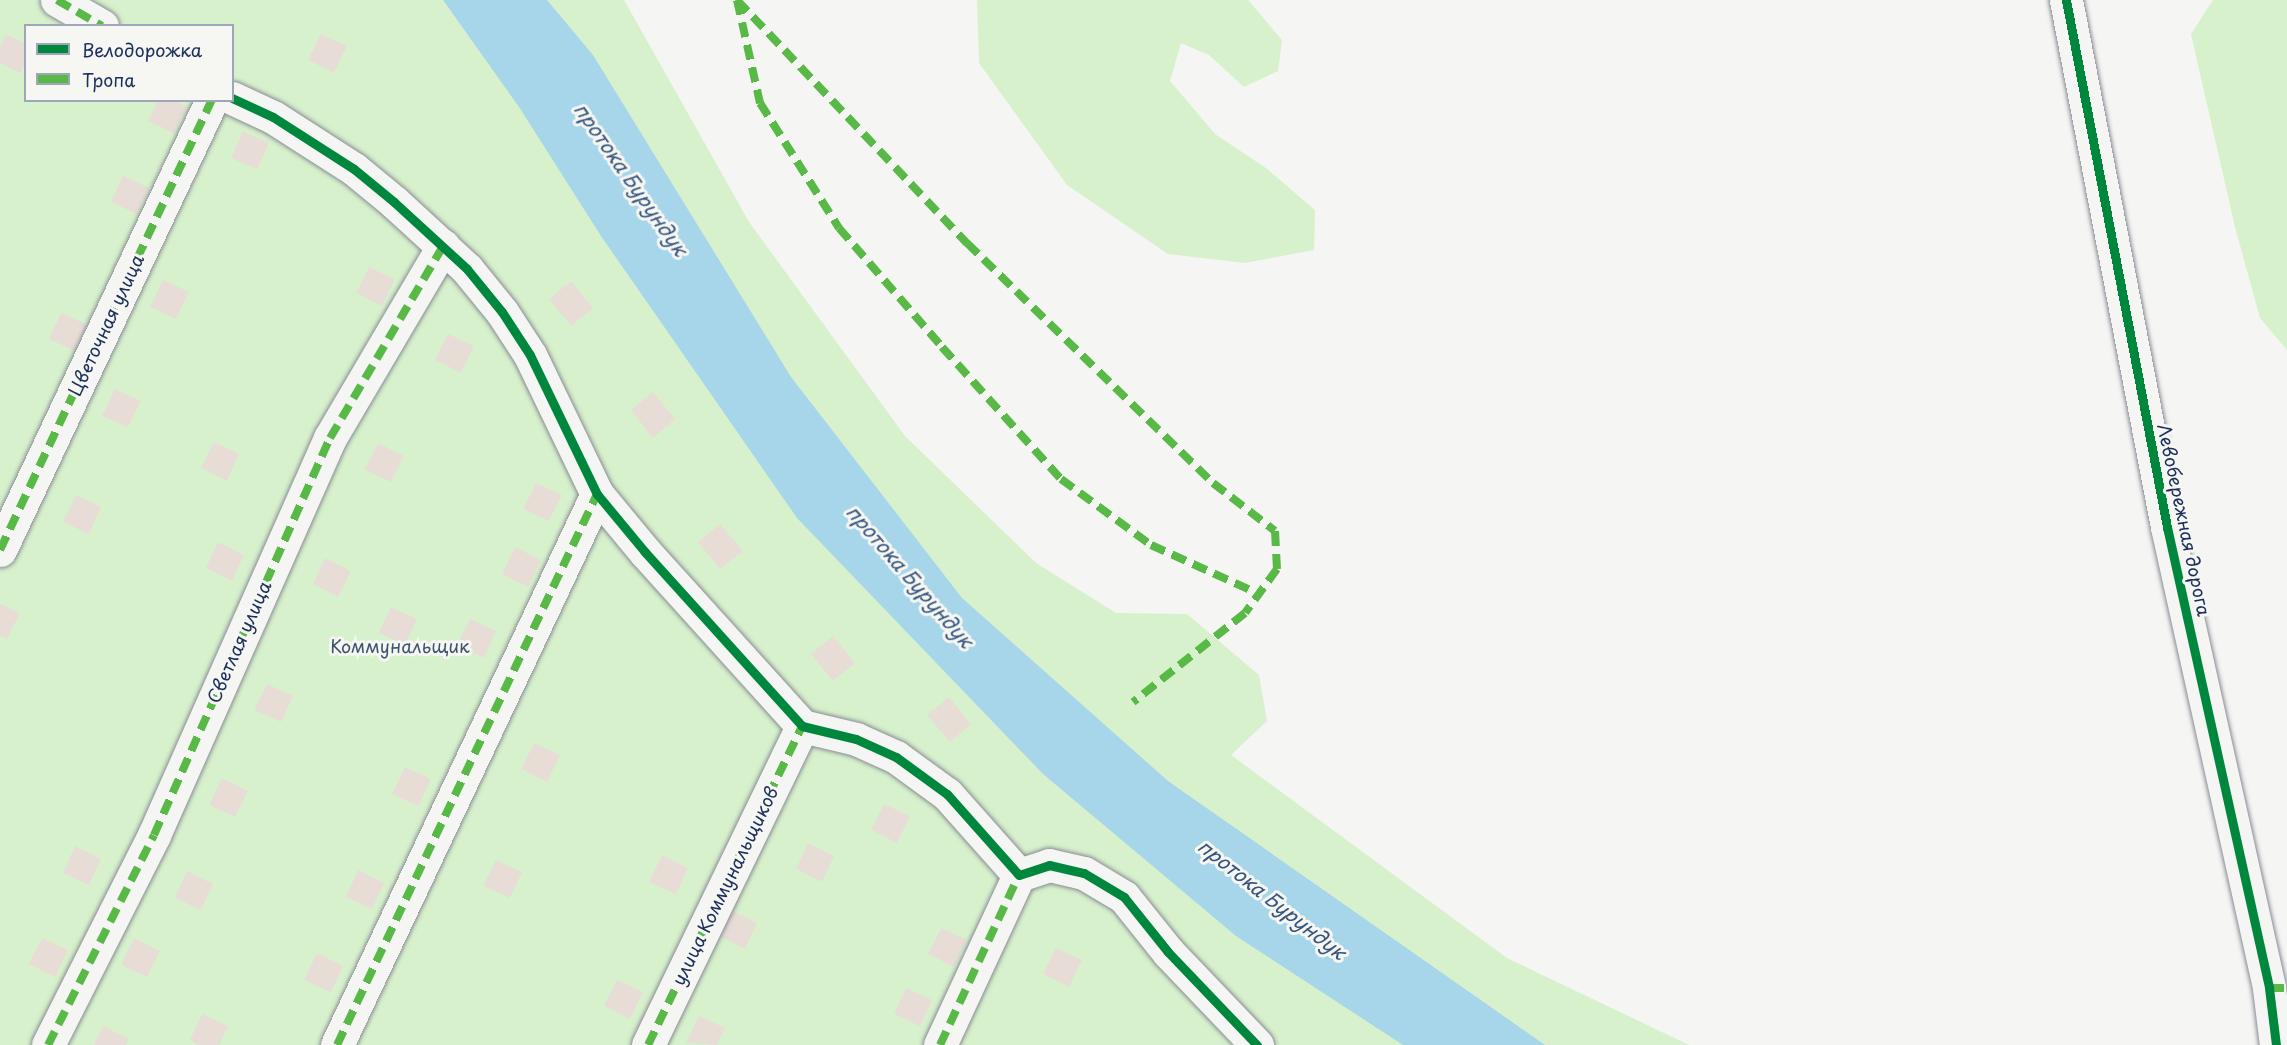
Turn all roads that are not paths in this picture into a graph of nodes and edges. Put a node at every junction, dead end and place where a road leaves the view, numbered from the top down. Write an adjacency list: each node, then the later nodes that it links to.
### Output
1 (57, 0): 3 (street)
2 (2066, 0): 16 (street, Левобережная дорога)
3 (99, 24)
4 (234, 99): 6 (street)
5 (211, 102): 8 (street, Цветочная улица)
6 (443, 246): 7 (street); 11 (street, Светлая улица)
7 (597, 494): 9 (street); 12 (street)
8 (0, 550)
9 (802, 726): 10 (street); 13 (street, улица Коммунальщиков)
10 (1019, 875): 14 (street); 15 (street)
11 (48, 1045)
12 (337, 1045)
13 (648, 1045)
14 (940, 1045)
15 (1257, 1045)
16 (2276, 1045)

